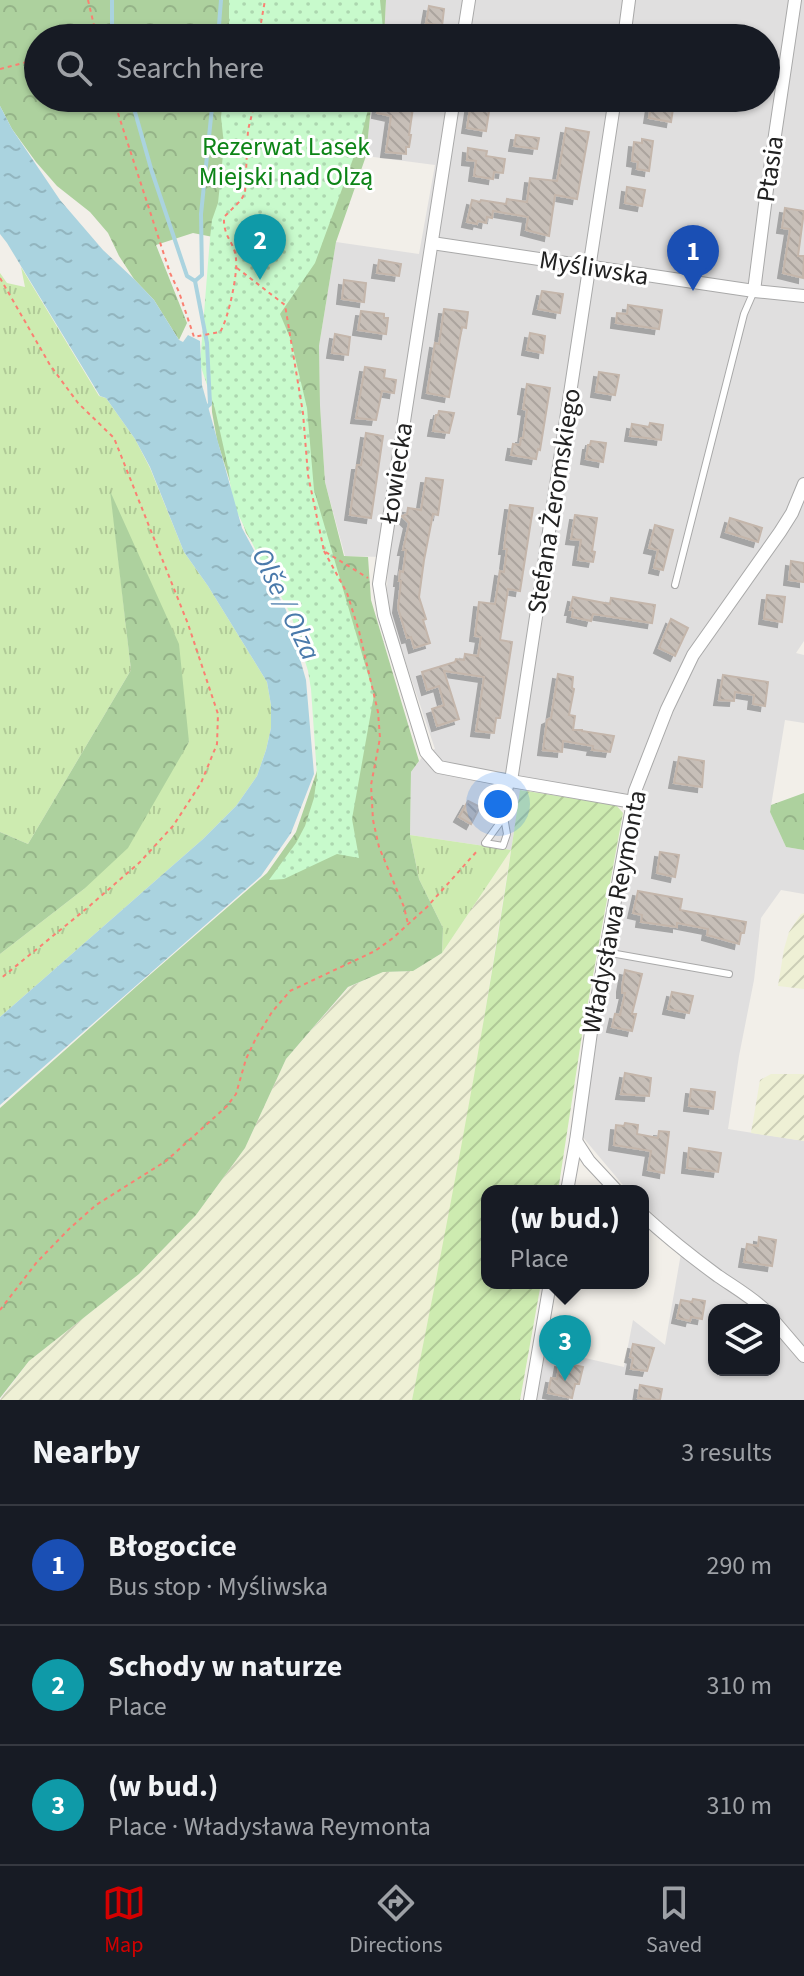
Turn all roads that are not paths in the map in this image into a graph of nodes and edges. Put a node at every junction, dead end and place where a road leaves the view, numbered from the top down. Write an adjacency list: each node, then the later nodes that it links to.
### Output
1 (469, 0): 4 (street)
2 (629, 0): 5 (street)
3 (795, 0): 6 (street, Ptasia)
4 (465, 24)
5 (626, 24)
6 (780, 101)
7 (452, 112): 10 (street, Łowiecka)
8 (613, 112): 11 (street, Stefana Żeromskiego)
9 (778, 112): 12 (street, Ptasia)
10 (432, 243): 11 (street, Myśliwska); 16 (street, Łowiecka)
11 (589, 268): 12 (street, Myśliwska); 16 (street, Stefana Żeromskiego)
12 (754, 291): 13 (street, Myśliwska); 15 (lane)
13 (804, 296)
14 (804, 484): 17 (street, Władysława Reymonta)
15 (675, 585)
16 (511, 781): 17 (street); 18 (lane)
17 (633, 802): 19 (street, Władysława Reymonta)
18 (504, 817): 18 (lane)
19 (605, 952): 20 (lane); 21 (street, Władysława Reymonta)
20 (729, 974)
21 (576, 1141): 22 (street, Władysława Reymonta); 23 (street)
22 (568, 1185)
23 (611, 1185)
24 (649, 1221): 26 (street)
25 (549, 1289): 29 (street)
26 (758, 1304)
27 (780, 1328): 28 (street)
28 (804, 1356)
29 (530, 1400)

